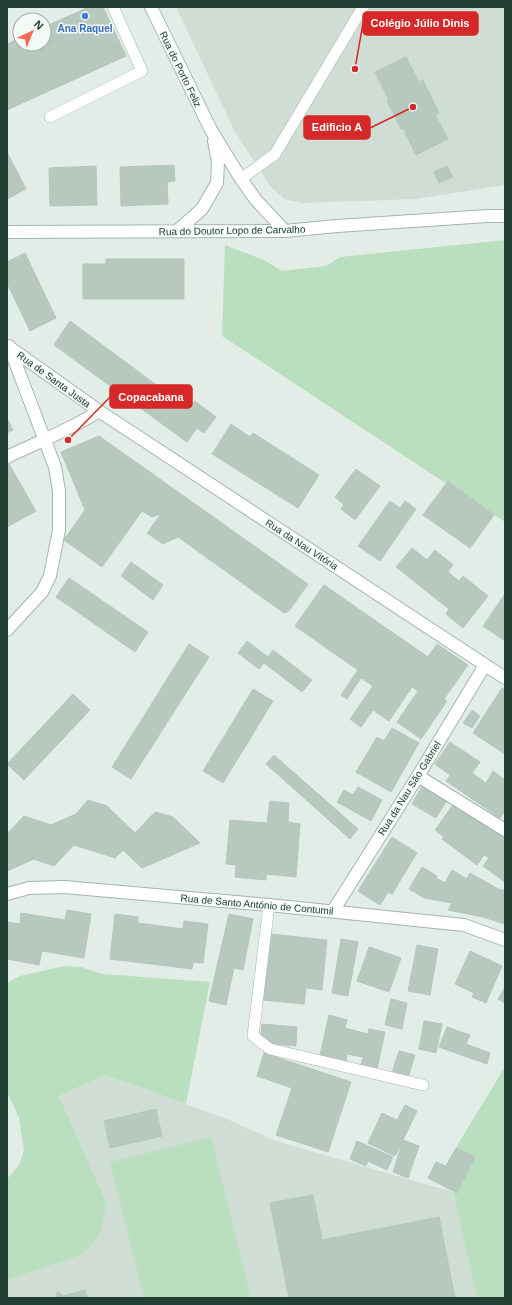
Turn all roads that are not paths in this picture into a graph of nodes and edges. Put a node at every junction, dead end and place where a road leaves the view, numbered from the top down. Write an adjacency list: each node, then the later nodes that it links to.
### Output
1 (113, 7): 4 (lane)
2 (151, 7): 5 (street, Rua do Porto Feliz)
3 (363, 7): 6 (lane)
4 (50, 117)
5 (211, 130): 6 (street, Rua do Porto Feliz); 8 (street, Rua do Porto Feliz)
6 (241, 179): 9 (street, Rua do Porto Feliz)
7 (505, 216): 9 (street, Rua do Doutor Lopo de Carvalho)
8 (177, 231): 9 (street, Rua do Doutor Lopo de Carvalho); 10 (street, Rua do Doutor Lopo de Carvalho)
9 (285, 231)
10 (7, 232)
11 (8, 345): 12 (street, Rua de Santa Justa); 13 (street, Rua de Santa Justa)
12 (99, 411): 13 (street); 16 (street, Rua da Nau Vitória)
13 (44, 440): 14 (street); 15 (street, Rua de Santa Justa)
14 (7, 457)
15 (7, 630)
16 (484, 665): 17 (street, Rua da Nau Vitória); 18 (street, Rua da Nau São Gabriel)
17 (505, 678)
18 (418, 776): 19 (street); 22 (street, Rua da Nau São Gabriel)
19 (505, 830)
20 (7, 894): 21 (street, Rua de Santo António de Contumil)
21 (269, 905): 22 (street, Rua de Santo António de Contumil); 24 (lane)
22 (333, 911): 23 (street, Rua de Santo António de Contumil)
23 (505, 940)
24 (423, 1085)

